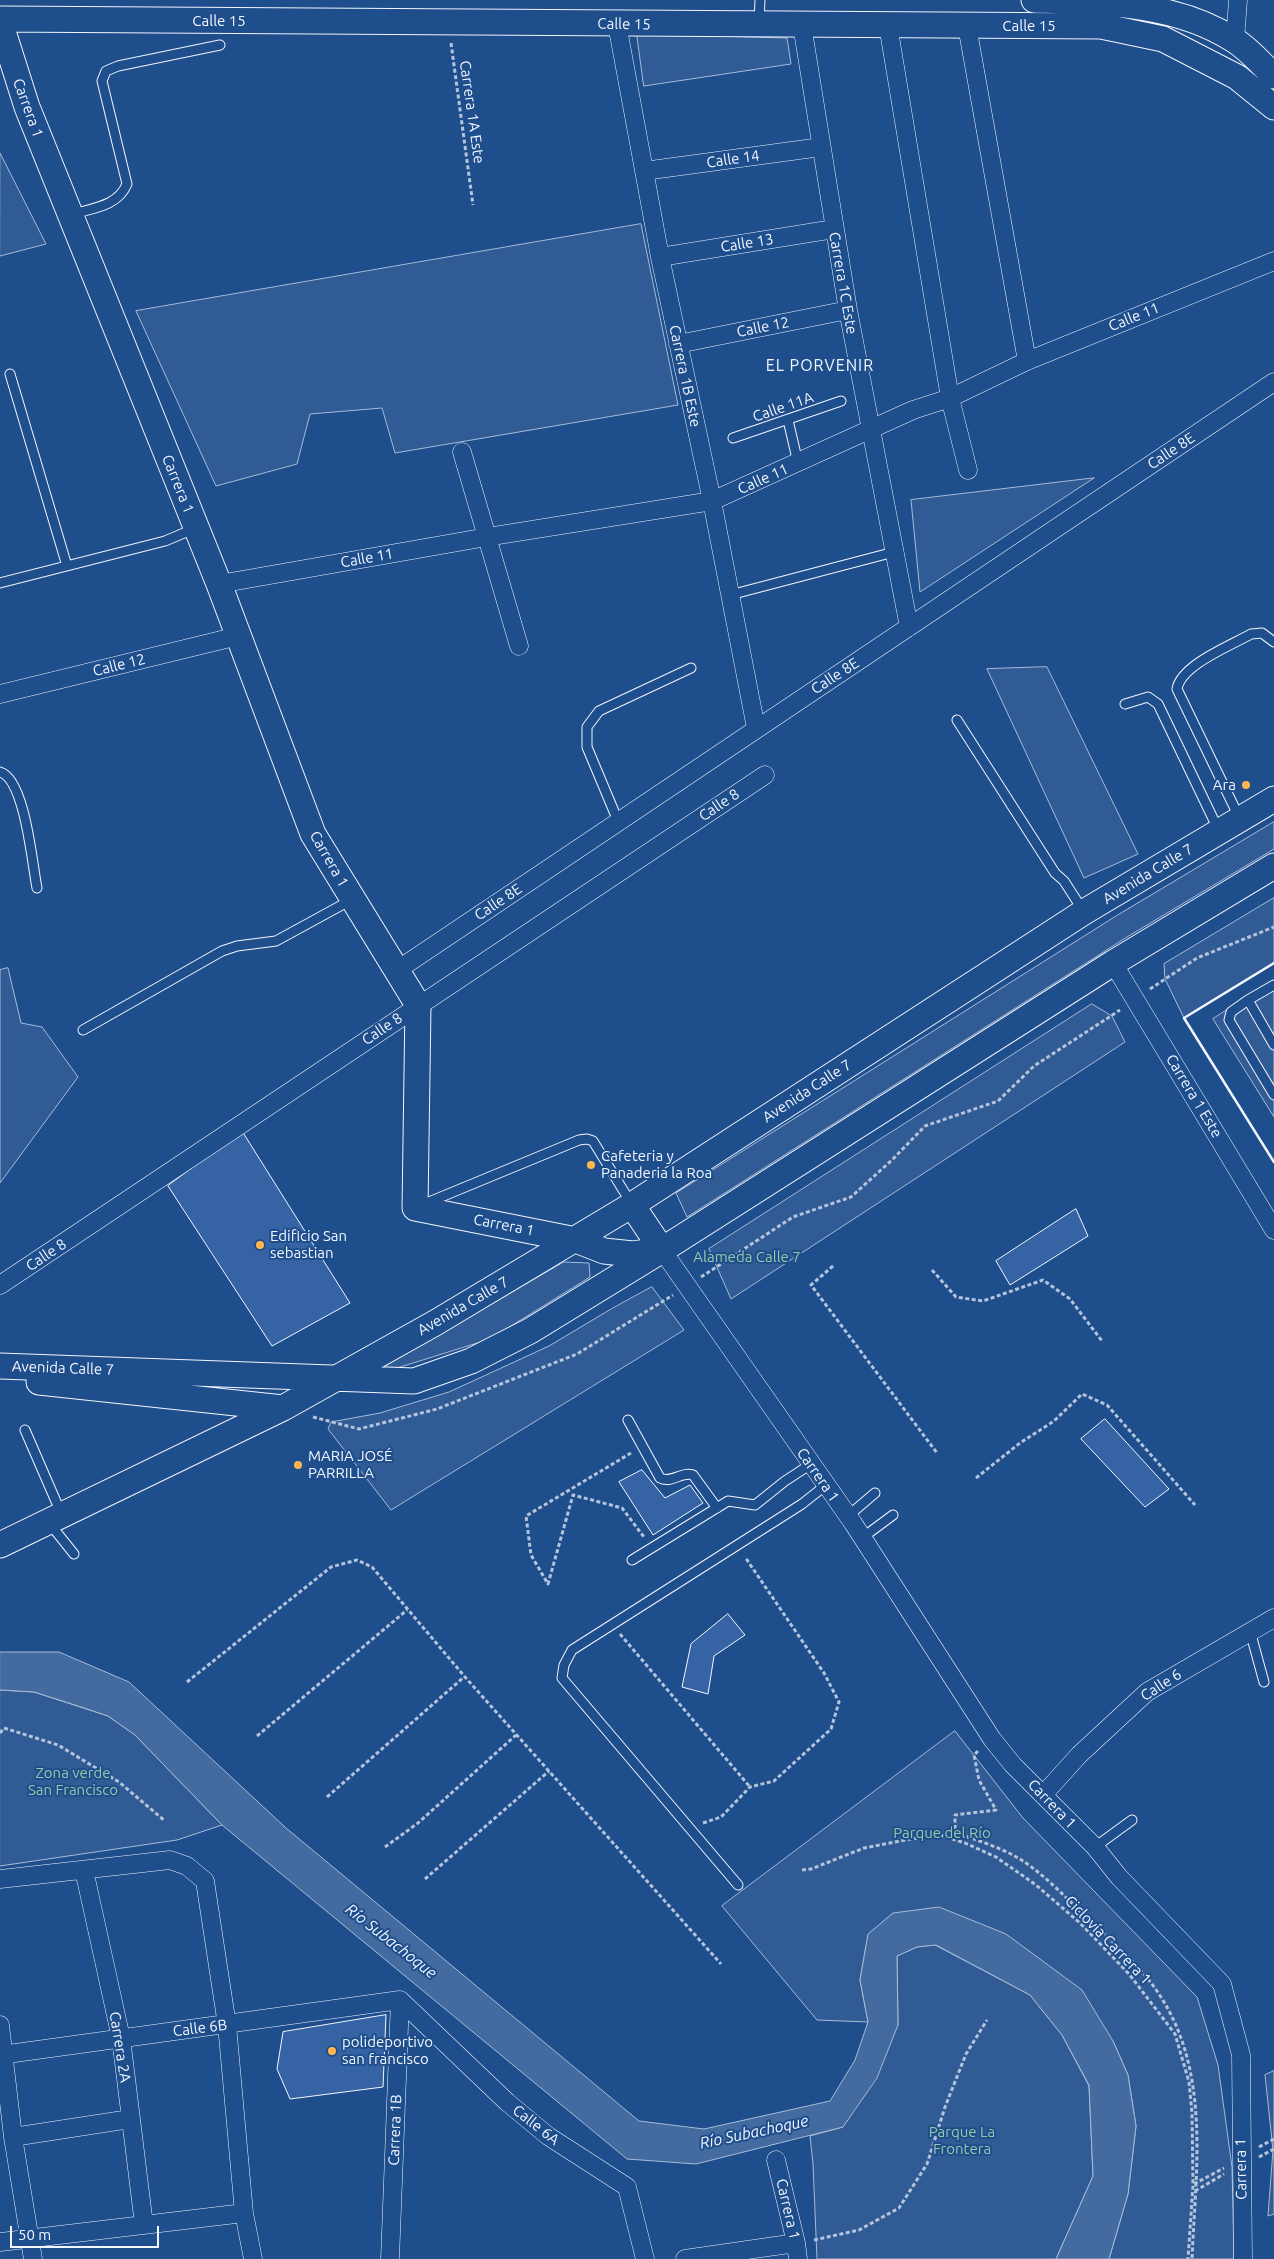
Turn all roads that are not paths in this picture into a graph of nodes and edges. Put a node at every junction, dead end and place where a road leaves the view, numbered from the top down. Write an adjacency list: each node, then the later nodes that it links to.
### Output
1 (760, 0): 8 (lane)
2 (1034, 0): 3 (street, Calle 15)
3 (1063, 0): 12 (street, Calle 15)
4 (1238, 0): 12 (street)
5 (266, 10): 6 (street, Calle 15); 7 (street, Calle 15)
6 (0, 21): 18 (street, Carrera 1)
7 (618, 24): 8 (street, Calle 15); 17 (street, Carrera 1B Este)
8 (759, 25): 9 (street, Calle 15)
9 (802, 25): 10 (street, Calle 15); 16 (street, Carrera 1C Este)
10 (888, 25): 11 (street, Calle 15); 27 (street)
11 (967, 26): 15 (street, Calle 15); 24 (street)
12 (1235, 40): 14 (street, Calle 15)
13 (220, 45): 18 (lane)
14 (1274, 76)
15 (1274, 107)
16 (821, 147): 17 (street, Calle 14); 19 (street, Carrera 1C Este)
17 (644, 171): 20 (street, Carrera 1B Este)
18 (70, 215): 36 (street, Carrera 1)
19 (834, 229): 20 (street, Calle 13); 22 (street, Carrera 1C Este)
20 (660, 257): 23 (street, Carrera 1B Este)
21 (1274, 261): 24 (street, Calle 11)
22 (848, 310): 23 (street, Calle 12); 30 (street, Carrera 1C Este)
23 (678, 344): 35 (street, Carrera 1B Este)
24 (1027, 361): 27 (street, Calle 11)
25 (10, 374): 39 (lane)
26 (1274, 382): 43 (street, Calle 8E)
27 (950, 398): 30 (street, Calle 11); 34 (street)
28 (841, 401): 29 (lane, Calle 11A)
29 (788, 420): 31 (lane, Calle 11A); 33 (lane)
30 (871, 430): 33 (street, Calle 11); 38 (street, Carrera 1C Este)
31 (732, 438)
32 (462, 452): 37 (street)
33 (798, 463): 35 (street, Calle 11)
34 (968, 470)
35 (712, 501): 37 (street, Calle 11); 42 (street, Carrera 1B Este)
36 (196, 528): 39 (lane); 41 (street, Carrera 1)
37 (487, 537): 41 (street, Calle 11); 46 (street)
38 (894, 552): 42 (lane); 43 (street, Carrera 1C Este)
39 (67, 566): 40 (lane)
40 (0, 583)
41 (219, 584): 44 (street, Carrera 1)
42 (730, 595): 51 (street, Carrera 1B Este)
43 (909, 627): 51 (street, Calle 8E)
44 (238, 636): 48 (street, Calle 12); 59 (street, Carrera 1)
45 (1274, 642): 56 (lane)
46 (519, 646)
47 (691, 668): 55 (lane)
48 (0, 694)
49 (1125, 704): 56 (lane)
50 (957, 720): 60 (lane)
51 (756, 728): 55 (street, Calle 8E)
52 (0, 772): 58 (lane)
53 (765, 775): 65 (street, Calle 8)
54 (1274, 799): 56 (street, Avenida Calle 7)
55 (618, 821): 62 (street, Calle 8E)
56 (1230, 826): 60 (street, Avenida Calle 7)
57 (1274, 866): 61 (street, Avenida Calle 7)
58 (37, 888)
59 (353, 899): 62 (street, Carrera 1); 66 (lane)
60 (1084, 912): 69 (street, Avenida Calle 7)
61 (1113, 963): 71 (street, Carrera 1 Este); 73 (street, Avenida Calle 7)
62 (396, 971): 65 (street, Carrera 1)
63 (1274, 985): 64 (lane)
64 (1248, 1000): 67 (lane); 68 (lane)
65 (418, 1005): 70 (street); 74 (street, Calle 8)
66 (83, 1030)
67 (1274, 1045)
68 (1274, 1095)
69 (632, 1205): 70 (lane); 72 (street, Avenida Calle 7); 73 (street)
70 (415, 1208): 72 (street, Carrera 1)
71 (1273, 1226)
72 (576, 1240): 73 (street, Carrera 1); 77 (street, Avenida Calle 7)
73 (662, 1250): 75 (street, Avenida Calle 7); 80 (street, Carrera 1)
74 (0, 1286)
75 (0, 1366)
76 (0, 1378): 77 (street, Avenida Calle 7)
77 (283, 1408): 86 (street, Avenida Calle 7)
78 (628, 1420): 83 (lane)
79 (25, 1430): 86 (lane)
80 (811, 1464): 81 (street, Carrera 1); 83 (lane)
81 (826, 1485): 85 (street, Carrera 1); 99 (lane)
82 (875, 1493): 85 (lane)
83 (717, 1508): 90 (lane)
84 (893, 1515): 87 (lane)
85 (848, 1516): 87 (street, Carrera 1)
86 (55, 1519): 88 (street, Avenida Calle 7); 89 (lane)
87 (862, 1538): 94 (street, Carrera 1)
88 (0, 1545)
89 (74, 1554)
90 (632, 1560)
91 (1274, 1618): 92 (street, Calle 6)
92 (1250, 1631): 93 (lane); 94 (street, Calle 6)
93 (1264, 1682)
94 (1043, 1795): 96 (street, Carrera 1)
95 (1132, 1820): 96 (lane)
96 (1095, 1847): 118 (street, Carrera 1)
97 (84, 1870): 98 (street); 102 (street); 103 (street, Carrera 2A)
98 (0, 1879)
99 (738, 1885)
100 (400, 2000): 102 (street, Calle 6B); 115 (street, Carrera 1B); 116 (street, Calle 6A)
101 (0, 2025): 104 (street)
102 (227, 2025): 103 (street, Calle 6B); 108 (street)
103 (121, 2038): 104 (street, Calle 6B); 105 (street, Carrera 2A)
104 (2, 2055): 106 (street)
105 (130, 2119): 106 (street); 109 (street, Carrera 2A)
106 (13, 2137): 110 (street)
107 (776, 2160): 112 (street, Carrera 1)
108 (244, 2213): 109 (street); 114 (street)
109 (144, 2225): 110 (street)
110 (30, 2238): 111 (street); 113 (street)
111 (0, 2242)
112 (797, 2251): 117 (street)
113 (33, 2259)
114 (253, 2259)
115 (390, 2259)
116 (645, 2259)
117 (685, 2259)
118 (1243, 2259)

